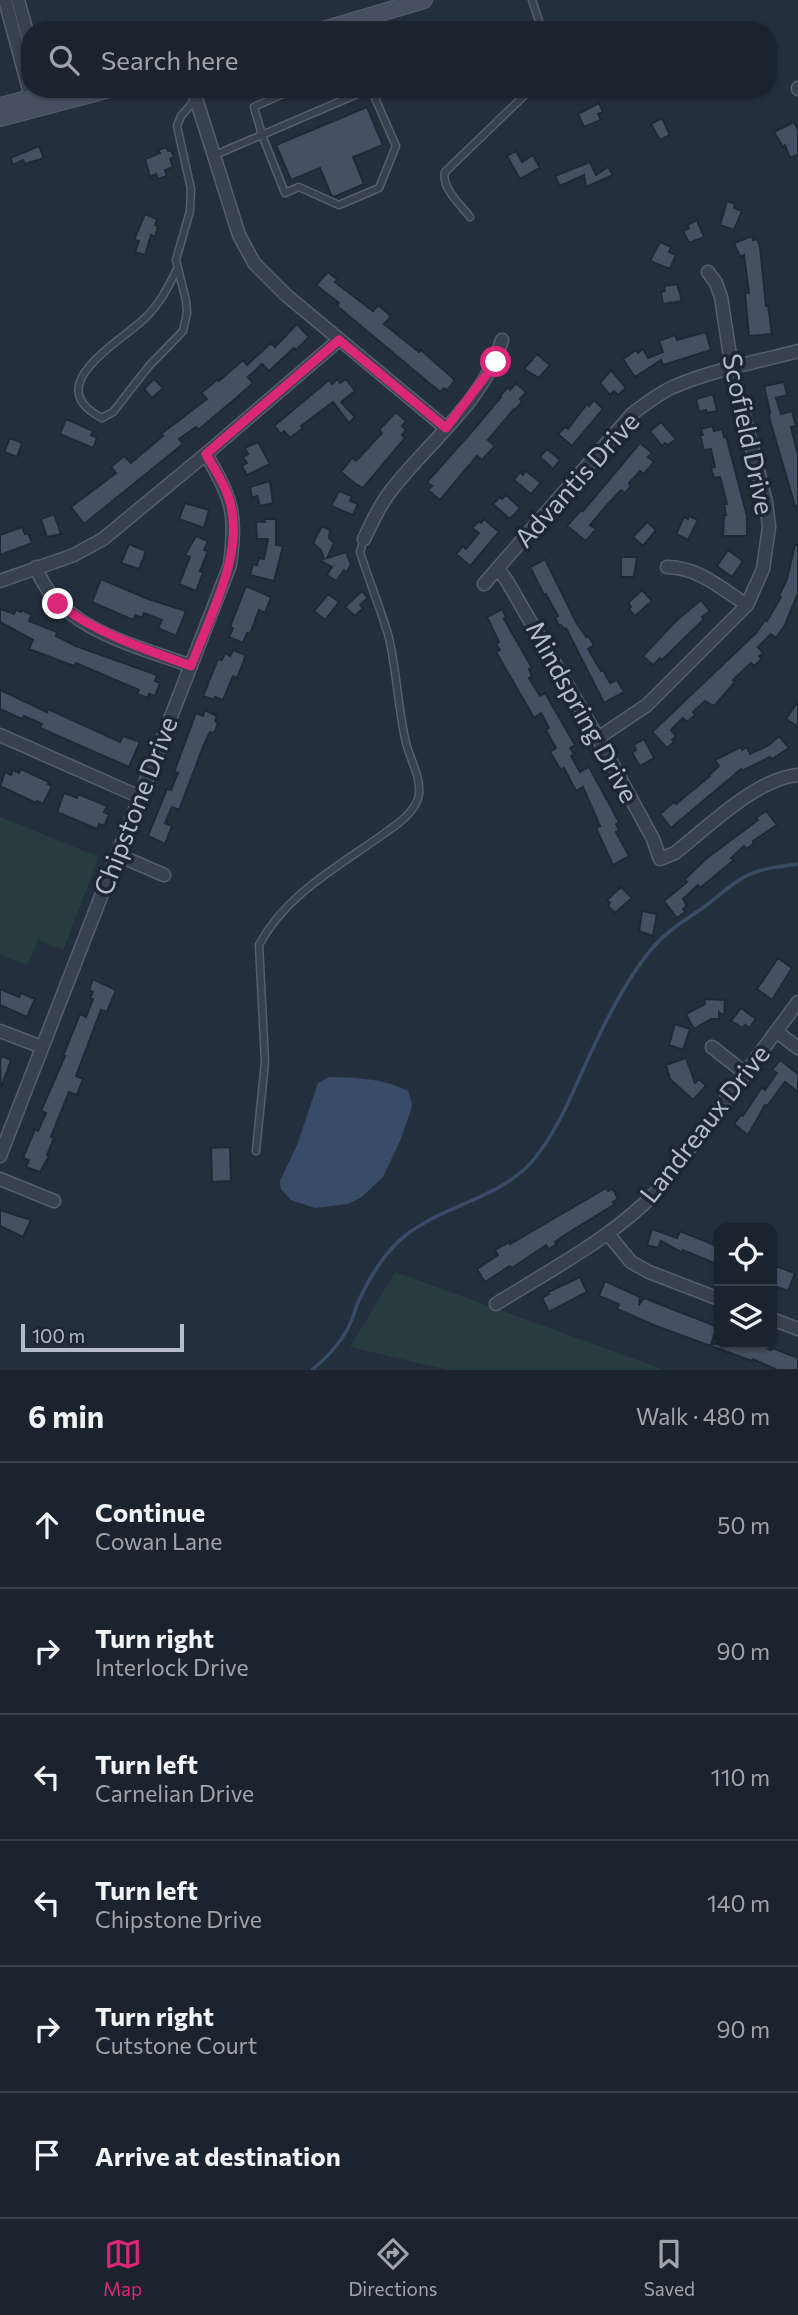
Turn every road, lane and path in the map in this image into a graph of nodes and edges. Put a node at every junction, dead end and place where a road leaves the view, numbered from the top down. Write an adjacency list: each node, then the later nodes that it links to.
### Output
1 (5, 0): 10 (street)
2 (18, 0): 6 (street)
3 (424, 0): 5 (main road)
4 (531, 0): 9 (lane)
5 (404, 6): 7 (main road); 8 (lane)
6 (24, 21)
7 (353, 21)
8 (378, 21)
9 (539, 21)
10 (21, 44)
11 (26, 98): 19 (main road)
12 (76, 98): 20 (main road)
13 (192, 98): 24 (lane)
14 (196, 98): 22 (street)
15 (274, 98): 21 (lane)
16 (349, 98): 21 (lane)
17 (374, 98): 21 (lane)
18 (522, 98): 23 (lane)
19 (0, 106)
20 (0, 118)
21 (262, 135): 22 (lane)
22 (215, 155): 26 (street)
23 (470, 217)
24 (177, 270): 24 (lane)
25 (708, 272): 29 (street, Scofield Drive)
26 (339, 340): 30 (street); 31 (street)
27 (502, 340): 30 (street)
28 (798, 351): 29 (street, Advantis Drive)
29 (732, 369): 35 (street, Advantis Drive); 38 (street, Scofield Drive)
30 (446, 428): 32 (street)
31 (206, 454): 33 (street); 39 (street, Chipstone Drive)
32 (364, 539): 53 (lane)
33 (36, 566): 36 (street); 39 (street)
34 (667, 567): 38 (street)
35 (498, 569): 37 (street, Advantis Drive); 41 (street, Mindspring Drive)
36 (0, 581)
37 (484, 584)
38 (747, 605): 41 (street, Scofield Drive)
39 (191, 666): 43 (street, Chipstone Drive)
40 (0, 735): 43 (street)
41 (598, 738): 42 (street, Mindspring Drive)
42 (798, 775)
43 (140, 797): 44 (street, Chipstone Drive)
44 (118, 855): 45 (street); 49 (street, Chipstone Drive)
45 (164, 875)
46 (798, 1002): 48 (street, Landreaux Drive)
47 (0, 1031): 49 (street)
48 (777, 1031): 51 (street); 52 (street, Landreaux Drive)
49 (42, 1047): 54 (street, Chipstone Drive)
50 (712, 1047): 52 (street)
51 (798, 1048)
52 (745, 1073): 57 (street, Landreaux Drive)
53 (256, 1151)
54 (0, 1156)
55 (0, 1179): 56 (street)
56 (54, 1201)
57 (608, 1234): 58 (street); 59 (street, Landreaux Drive)
58 (714, 1296)
59 (495, 1304)
60 (777, 1321): 61 (street)
61 (798, 1329)

